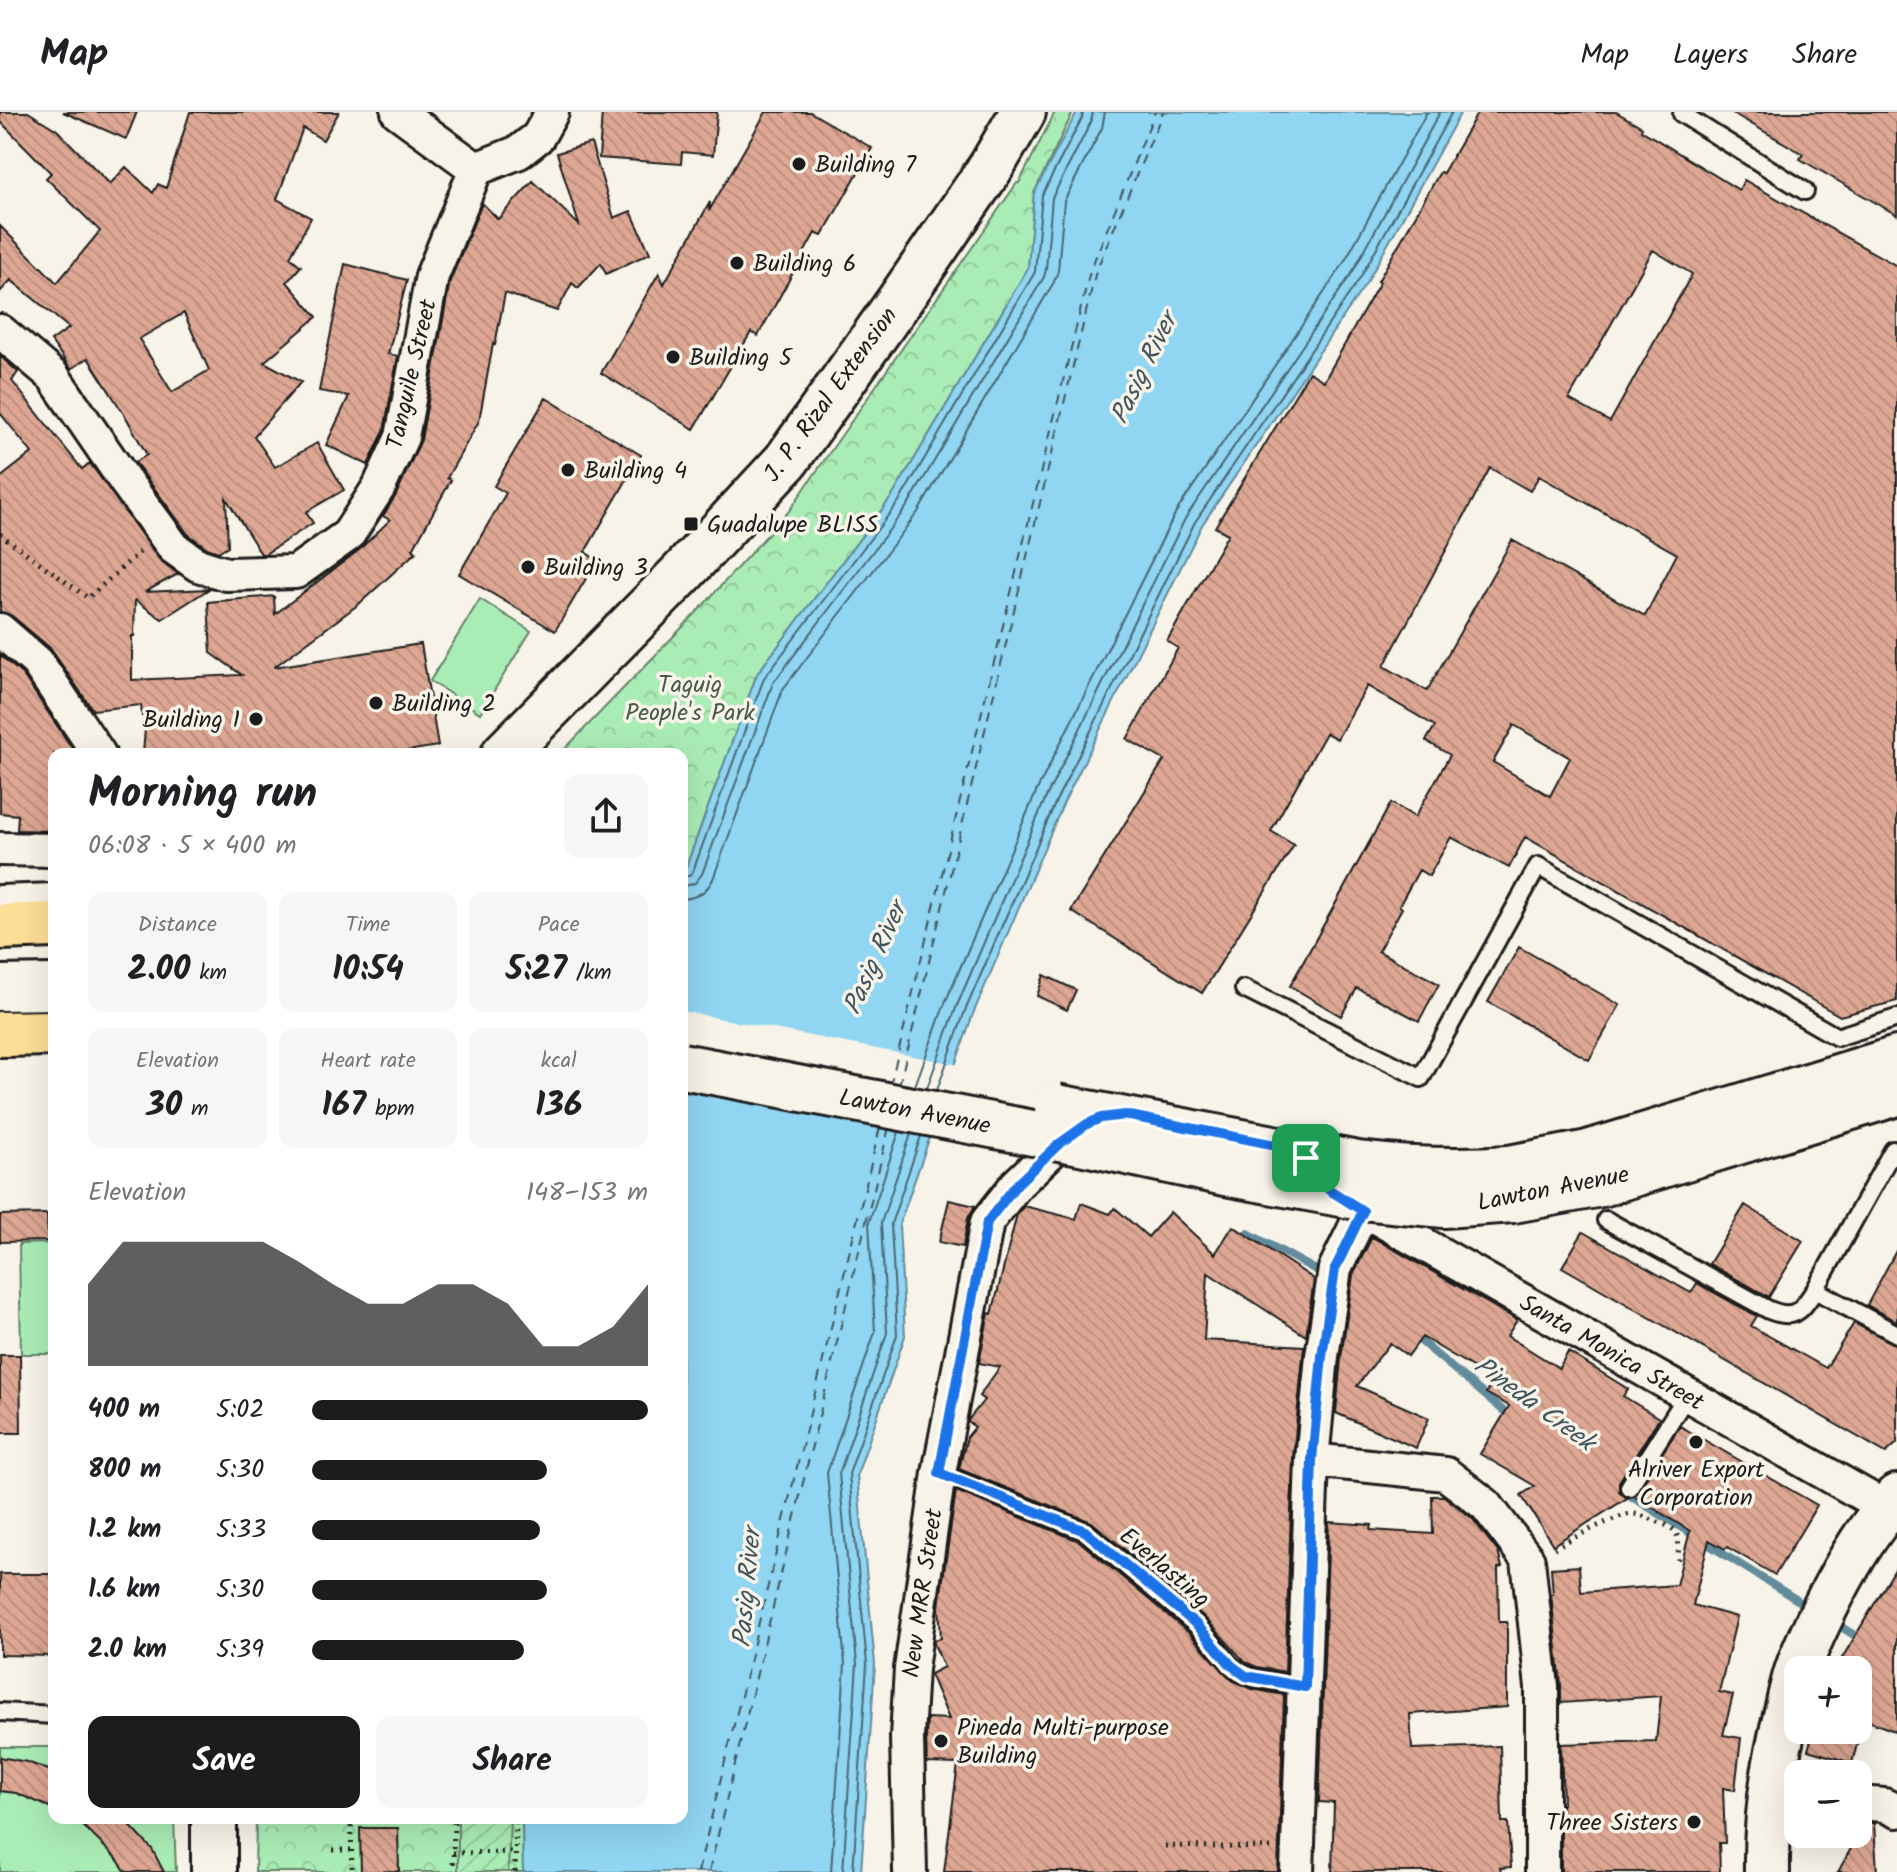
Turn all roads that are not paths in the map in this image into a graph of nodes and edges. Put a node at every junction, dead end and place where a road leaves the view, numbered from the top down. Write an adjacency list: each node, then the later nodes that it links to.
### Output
1 (398, 112): 5 (street)
2 (552, 112): 5 (street)
3 (1023, 112): 10 (main road, J. P. Rizal Extension)
4 (1683, 112): 6 (lane)
5 (476, 169): 7 (street, Tanguile Street)
6 (1805, 191)
7 (0, 331)
8 (0, 630): 9 (street)
9 (95, 748)
10 (510, 748)
11 (0, 849): 12 (street)
12 (48, 850)
13 (48, 900): 14 (street)
14 (0, 902)
15 (48, 925): 16 (main road)
16 (0, 927)
17 (48, 967): 18 (main road)
18 (0, 968)
19 (0, 978): 20 (main road)
20 (48, 978)
21 (48, 987): 22 (main road)
22 (0, 988)
23 (1244, 989): 24 (lane)
24 (1897, 1018)
25 (48, 1033): 26 (main road)
26 (0, 1034)
27 (688, 1037): 35 (main road, Lawton Avenue, bridge)
28 (1897, 1059): 35 (main road, Lawton Avenue)
29 (688, 1067): 35 (main road, Lawton Avenue, bridge)
30 (1897, 1093): 35 (main road, Lawton Avenue)
31 (1165, 1123): 32 (street, Santa Monica Street); 34 (street); 36 (street, Santa Monica Street)
32 (1059, 1144): 34 (street, Santa Monica Street); 39 (street, Santa Monica Street)
33 (1893, 1150): 40 (lane)
34 (1158, 1163): 36 (street, Santa Monica Street)
35 (1511, 1184)
36 (1328, 1189): 37 (street, Santa Monica Street)
37 (1363, 1211): 42 (street, Santa Monica Street); 43 (street)
38 (1606, 1220): 40 (lane)
39 (987, 1222): 44 (street, New MRR Street)
40 (1815, 1290): 41 (lane)
41 (1897, 1334)
42 (1687, 1395): 45 (lane); 46 (street, Santa Monica Street)
43 (1312, 1460): 47 (street); 58 (street)
44 (939, 1473): 47 (lane, Everlasting); 57 (street, New MRR Street)
45 (1629, 1487)
46 (1893, 1506): 50 (main road)
47 (1305, 1687): 55 (street)
48 (0, 1712): 49 (lane)
49 (48, 1715)
50 (1784, 1784)
51 (1784, 1798): 59 (main road)
52 (1872, 1804): 53 (street)
53 (1897, 1811)
54 (214, 1824): 56 (main road)
55 (1297, 1860)
56 (214, 1872)
57 (910, 1872)
58 (1542, 1872)
59 (1767, 1872)

